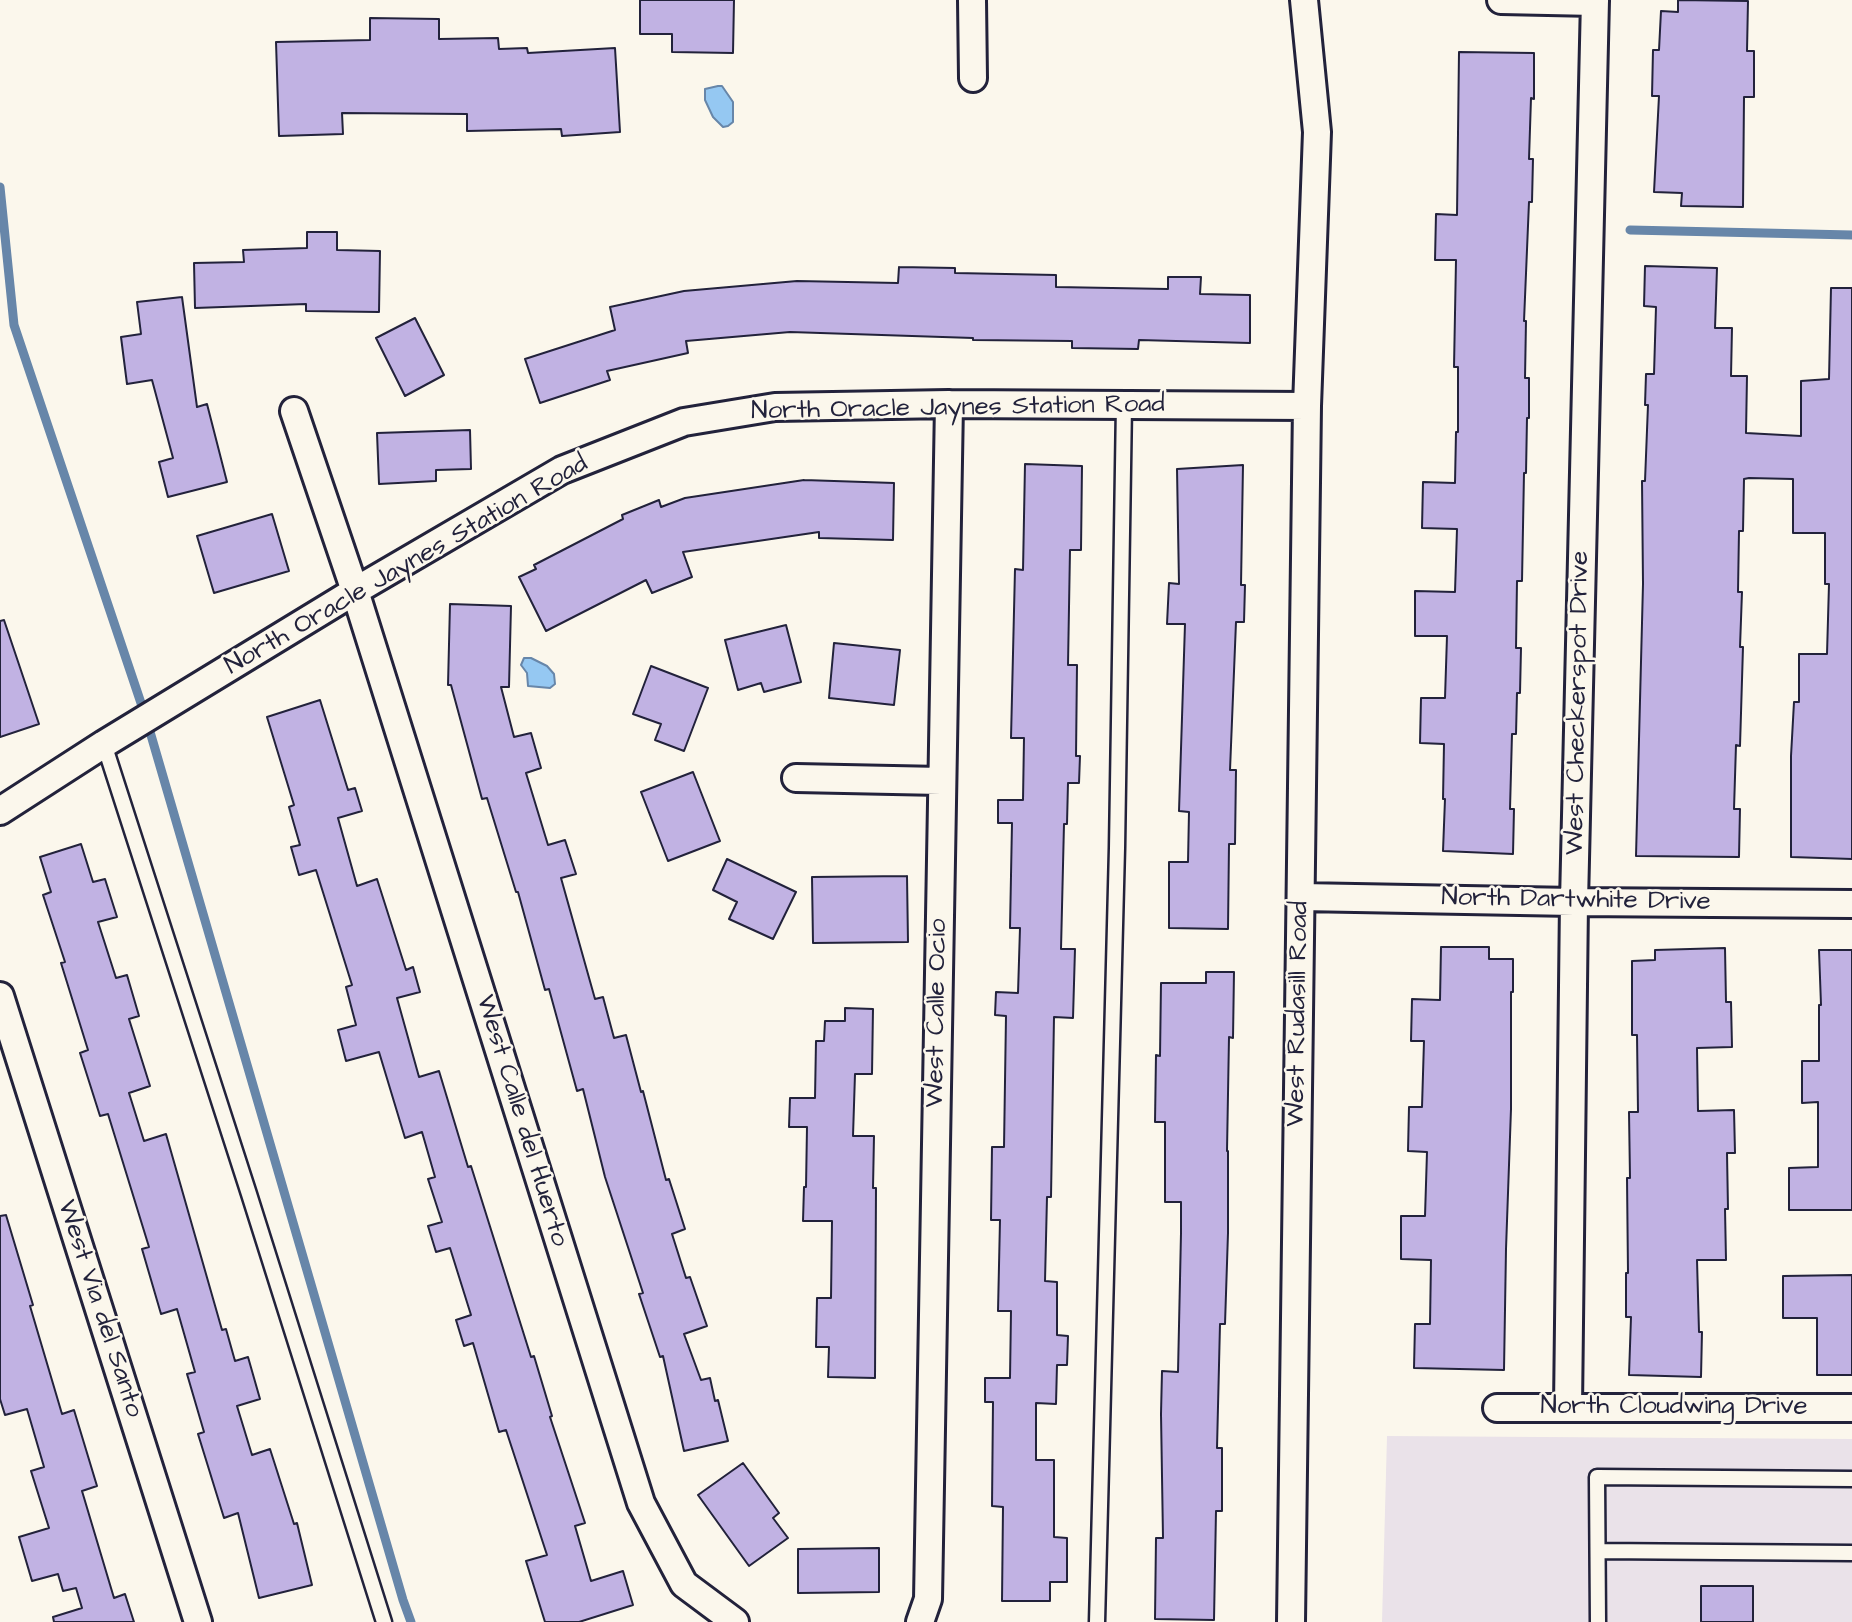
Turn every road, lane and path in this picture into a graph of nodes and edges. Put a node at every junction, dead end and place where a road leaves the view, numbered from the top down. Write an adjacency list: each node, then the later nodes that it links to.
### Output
1 (972, 0): 5 (street)
2 (1304, 0): 8 (street, West Rudasill Road)
3 (1501, 0): 4 (street)
4 (1595, 1): 16 (street, West Checkerspot Drive)
5 (973, 78)
6 (949, 404): 7 (street, North Oracle Jaynes Station Road); 10 (street, North Oracle Jaynes Station Road); 13 (street, West Calle Ocio)
7 (1124, 404): 8 (street, North Oracle Jaynes Station Road); 29 (lane)
8 (1307, 405): 15 (street, West Rudasill Road)
9 (293, 411): 10 (street, West Calle del Huerto)
10 (355, 591): 11 (street, North Oracle Jaynes Station Road); 27 (street, West Calle del Huerto)
11 (104, 744): 14 (street, North Oracle Jaynes Station Road); 26 (lane)
12 (796, 778): 13 (street)
13 (942, 780): 28 (street, West Calle Ocio)
14 (0, 811)
15 (1301, 897): 16 (street, North Dartwhite Drive); 30 (street, West Rudasill Road)
16 (1574, 902): 17 (street, North Dartwhite Drive); 19 (street, West Checkerspot Drive)
17 (1852, 904)
18 (0, 996): 25 (street, West Via del Santo)
19 (1568, 1407): 20 (street, North Cloudwing Drive); 21 (street, North Cloudwing Drive)
20 (1497, 1408)
21 (1852, 1408)
22 (1852, 1479): 23 (lane)
23 (1598, 1550): 24 (lane); 31 (lane)
24 (1852, 1553)
25 (198, 1622)
26 (384, 1622)
27 (735, 1622)
28 (920, 1622)
29 (1097, 1622)
30 (1291, 1622)
31 (1598, 1622)

